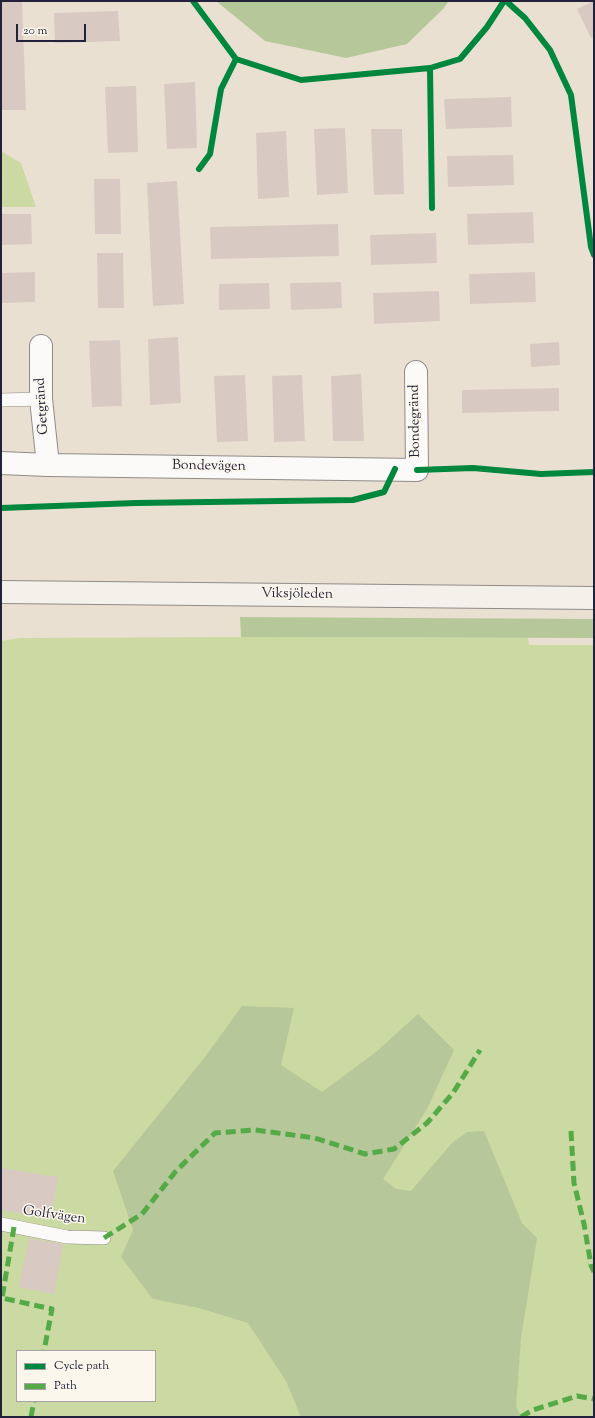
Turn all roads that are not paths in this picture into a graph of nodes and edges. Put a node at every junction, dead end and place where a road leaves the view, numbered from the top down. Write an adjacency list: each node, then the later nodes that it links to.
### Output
1 (41, 346): 3 (street, Getgränd)
2 (416, 372): 7 (street, Bondegränd)
3 (41, 399): 4 (lane); 6 (street, Getgränd)
4 (1, 400)
5 (1, 463): 6 (street, Bondevägen)
6 (48, 465): 7 (street, Bondevägen)
7 (417, 470)
8 (1, 592): 9 (main road, Viksjöleden)
9 (594, 598)
10 (1, 1224): 11 (lane, Golfvägen)
11 (104, 1238)

